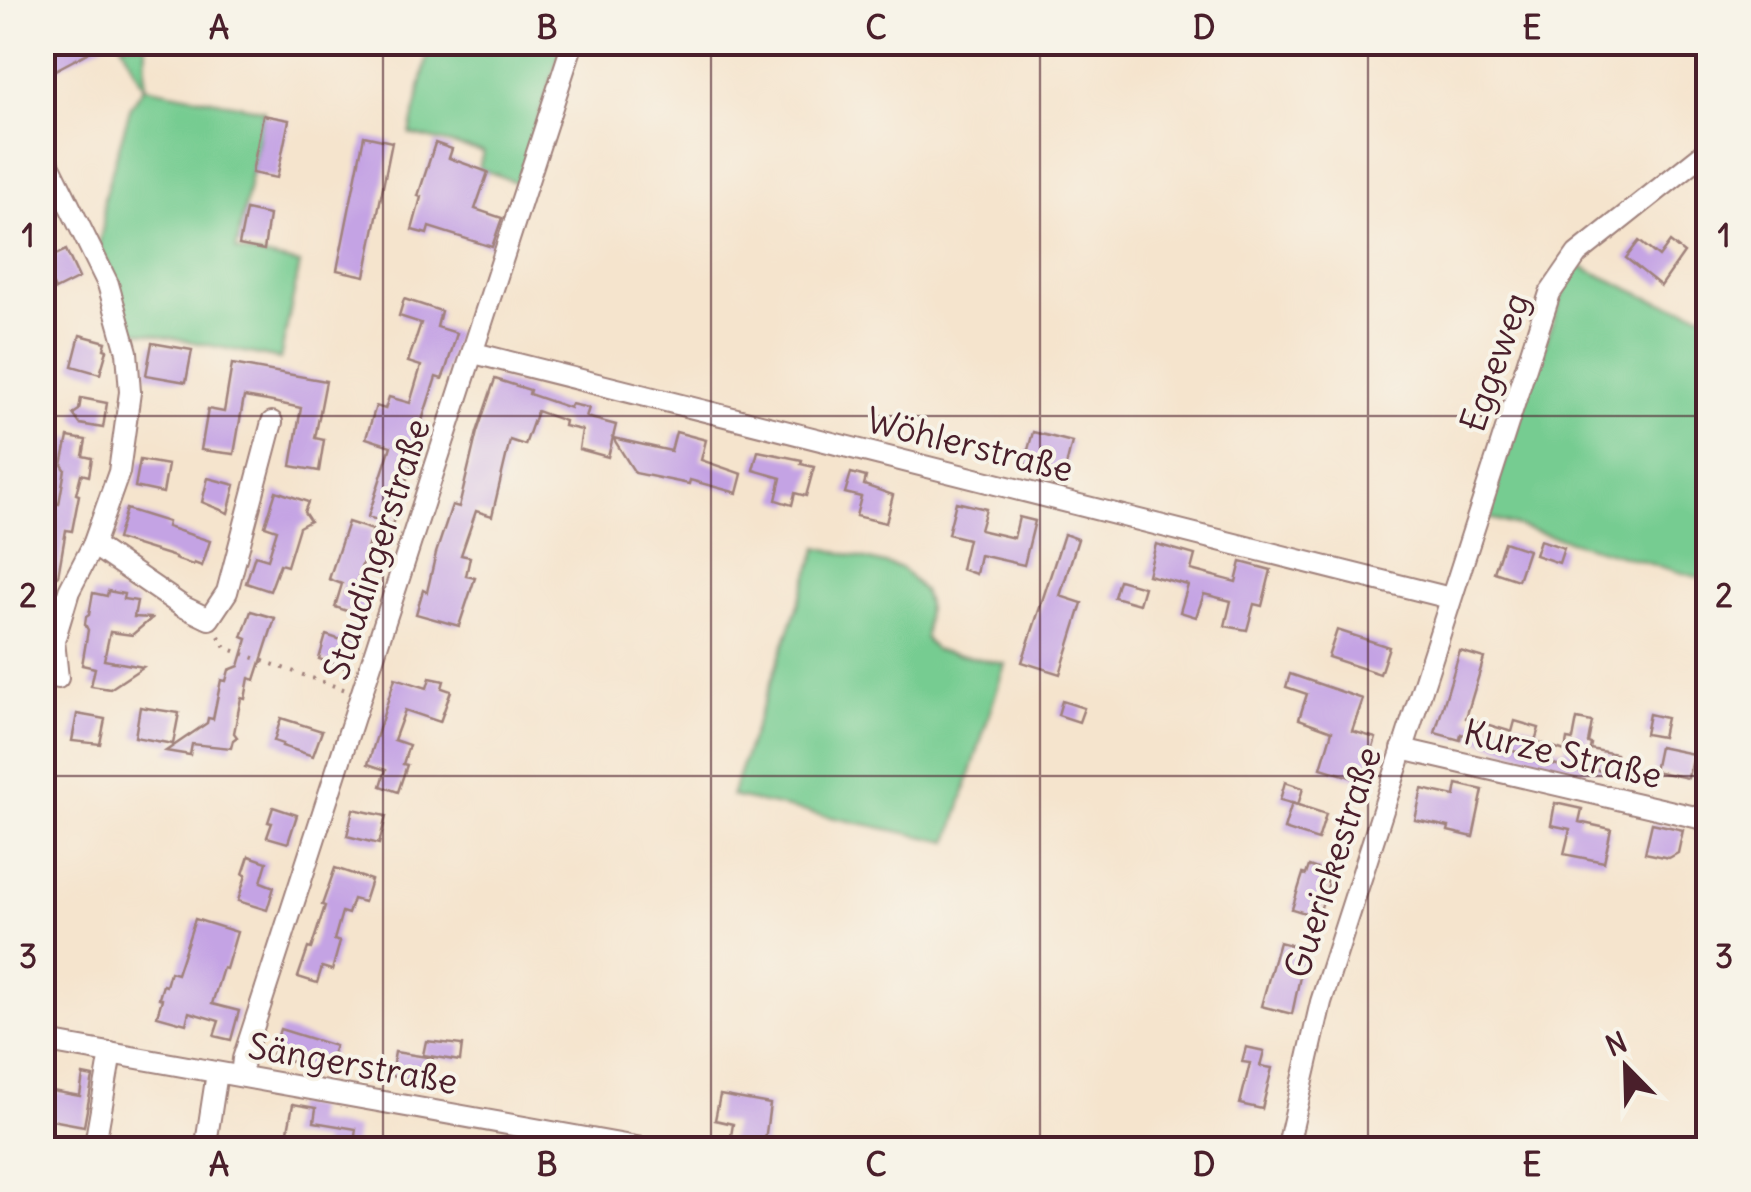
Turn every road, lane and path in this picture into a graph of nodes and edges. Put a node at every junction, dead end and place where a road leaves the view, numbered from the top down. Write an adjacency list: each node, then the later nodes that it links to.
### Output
1 (574, 42): 4 (street, Staudingerstraße)
2 (42, 150): 6 (street)
3 (1708, 150): 7 (street, Eggeweg)
4 (474, 353): 7 (street, Wöhlerstraße); 10 (street, Staudingerstraße)
5 (272, 422): 8 (street)
6 (93, 544): 8 (street); 9 (street)
7 (1450, 598): 11 (street, Guerickestraße)
8 (209, 619): 10 (path)
9 (58, 678)
10 (362, 695): 16 (street, Staudingerstraße)
11 (1402, 749): 12 (street, Kurze Straße); 20 (street, Guerickestraße)
12 (1708, 820)
13 (42, 1041): 14 (street, Sängerstraße)
14 (111, 1054): 15 (street, Sängerstraße); 17 (street)
15 (216, 1073): 16 (street, Sängerstraße); 18 (street)
16 (241, 1076): 19 (street, Sängerstraße)
17 (94, 1150)
18 (205, 1150)
19 (653, 1150)
20 (1287, 1150)

